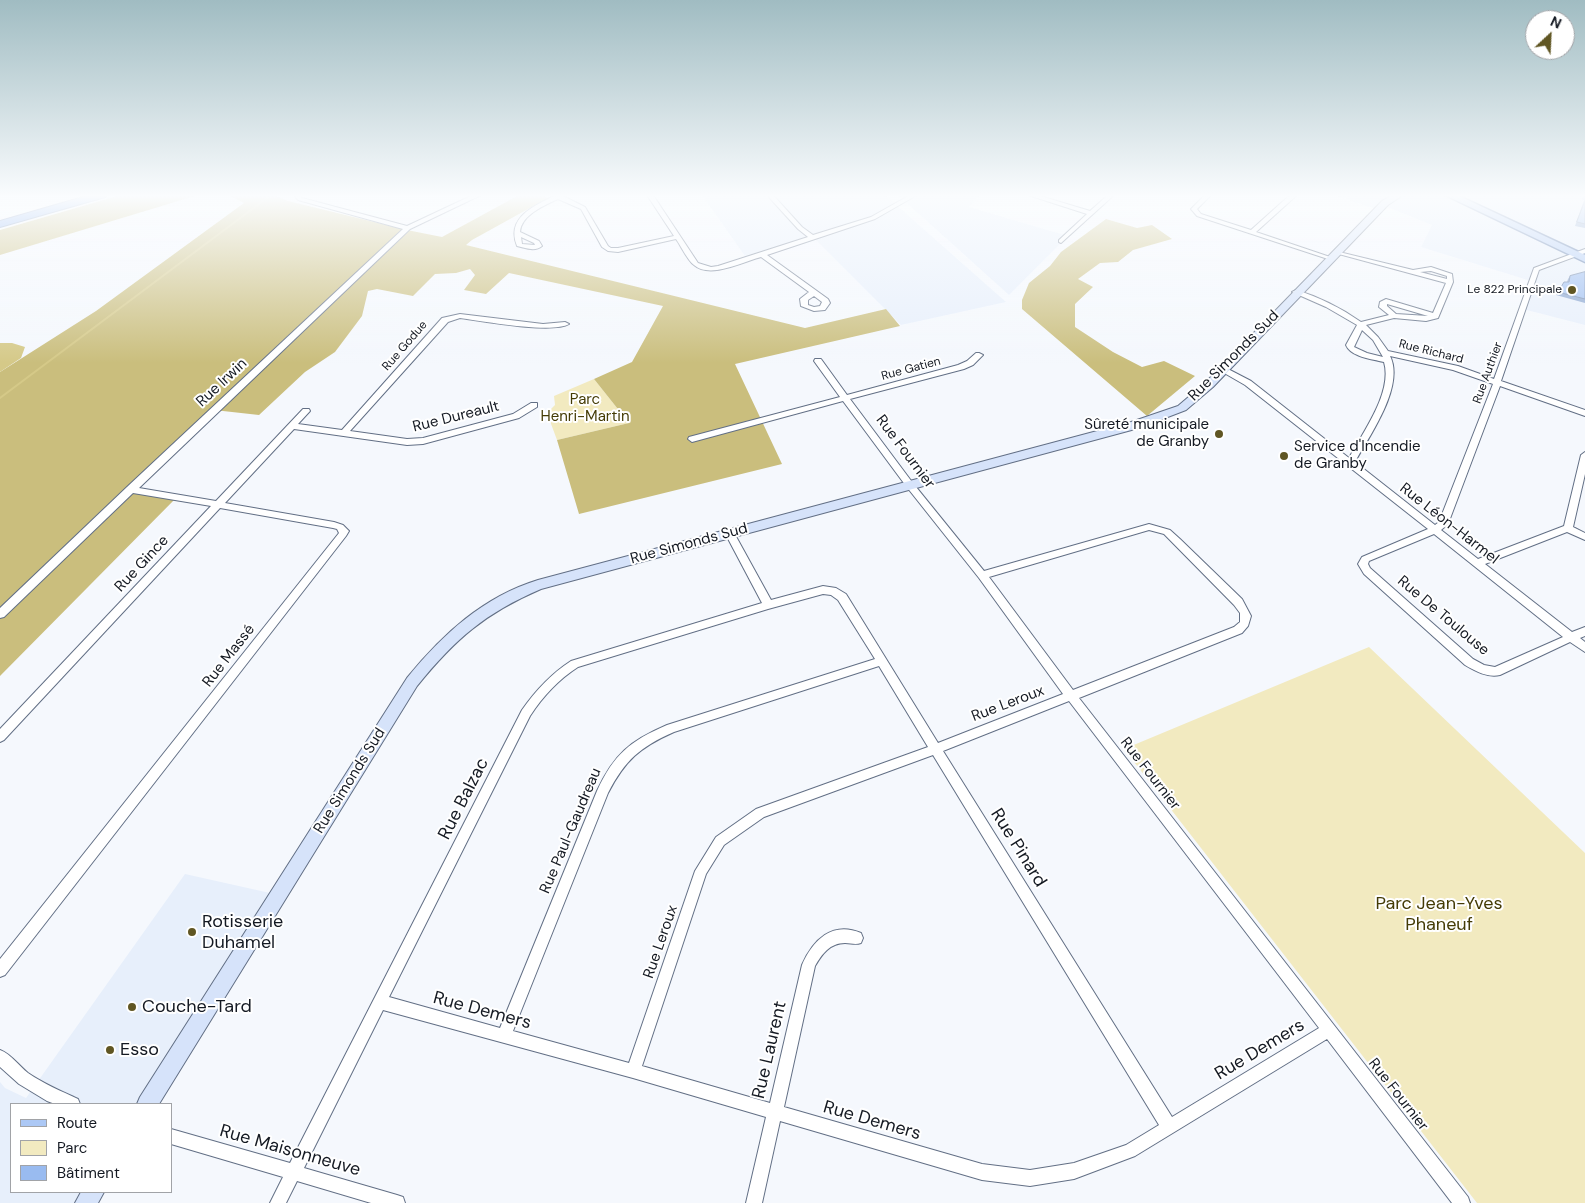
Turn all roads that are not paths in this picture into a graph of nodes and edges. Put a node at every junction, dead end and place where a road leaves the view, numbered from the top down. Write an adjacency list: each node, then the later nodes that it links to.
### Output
1 (383, 251): 33 (street, Rue Irwin)
2 (687, 251): 8 (street)
3 (771, 251): 8 (street)
4 (1319, 251): 10 (street)
5 (1337, 251): 10 (street, Rue Simonds Sud)
6 (1569, 251): 9 (main road)
7 (1582, 251): 9 (street, Rue Authier)
8 (762, 254): 13 (street)
9 (1575, 254): 11 (main road); 22 (street, Rue Authier)
10 (1333, 255): 12 (street, Rue Simonds Sud); 15 (street)
11 (1585, 259)
12 (1296, 292): 17 (street); 21 (street, Rue Simonds Sud)
13 (813, 293)
14 (1394, 316): 15 (street); 15 (street); 17 (street)
15 (1435, 316)
16 (565, 324): 28 (street, Rue Godue)
17 (1361, 324): 19 (street); 19 (street, Rue Richard)
18 (979, 355): 23 (street, Rue Gatien)
19 (1387, 357): 22 (street, Rue Richard); 31 (street)
20 (818, 361): 23 (street, Rue Fournier)
21 (1223, 370): 31 (street, Rue Léon-Harmel); 32 (street, Rue Simonds Sud)
22 (1497, 383): 26 (street, Rue Richard); 36 (street, Rue Authier)
23 (846, 399): 29 (street, Rue Gatien); 32 (street, Rue Fournier)
24 (534, 405): 28 (street, Rue Dureault)
25 (306, 412): 27 (street, Rue Gince)
26 (1585, 412)
27 (292, 426): 28 (street, Rue Dureault); 34 (street, Rue Gince)
28 (343, 434)
29 (692, 439)
30 (1585, 455): 35 (street)
31 (1350, 463): 36 (street, Rue Léon-Harmel)
32 (909, 484): 37 (street, Rue Simonds Sud); 40 (street, Rue Fournier)
33 (130, 489): 34 (street, Rue Massé); 43 (street, Rue Irwin)
34 (219, 504): 49 (street, Rue Gince); 52 (street, Rue Massé)
35 (1568, 528): 38 (street); 39 (street)
36 (1436, 530): 39 (street, Rue Léon-Harmel); 45 (street, Rue De Toulouse)
37 (730, 533): 42 (street); 59 (street, Rue Simonds Sud)
38 (1585, 536)
39 (1477, 563): 45 (street, Rue Léon-Harmel)
40 (982, 575): 48 (street, Rue Fournier); 48 (street, Rue Leroux)
41 (833, 591): 42 (street, Rue Balzac); 47 (street, Rue Pinard)
42 (768, 605): 53 (street, Rue Balzac)
43 (0, 614)
44 (1585, 631): 45 (street, Rue De Toulouse)
45 (1572, 637): 46 (street, Rue Léon-Harmel)
46 (1585, 648)
47 (881, 661): 50 (street, Rue Pinard); 55 (street, Rue Paul-Gaudreau)
48 (1071, 696): 50 (street, Rue Leroux); 54 (street, Rue Fournier)
49 (0, 737)
50 (936, 749): 57 (street, Rue Leroux); 61 (street, Rue Pinard)
51 (856, 938): 60 (street, Rue Laurent)
52 (0, 970)
53 (381, 1002): 55 (street, Rue Demers); 63 (street, Rue Balzac)
54 (1329, 1030): 61 (street, Rue Demers); 67 (street, Rue Fournier)
55 (504, 1036): 57 (street, Rue Demers)
56 (0, 1057): 58 (street)
57 (633, 1071): 60 (street, Rue Demers)
58 (71, 1103)
59 (148, 1103)
60 (774, 1112): 61 (street, Rue Demers); 66 (street, Rue Laurent)
61 (1169, 1126)
62 (172, 1136): 63 (street, Rue Maisonneuve)
63 (293, 1173): 64 (street, Rue Balzac); 65 (street, Rue Maisonneuve)
64 (278, 1203)
65 (397, 1203)
66 (754, 1203)
67 (1462, 1203)

